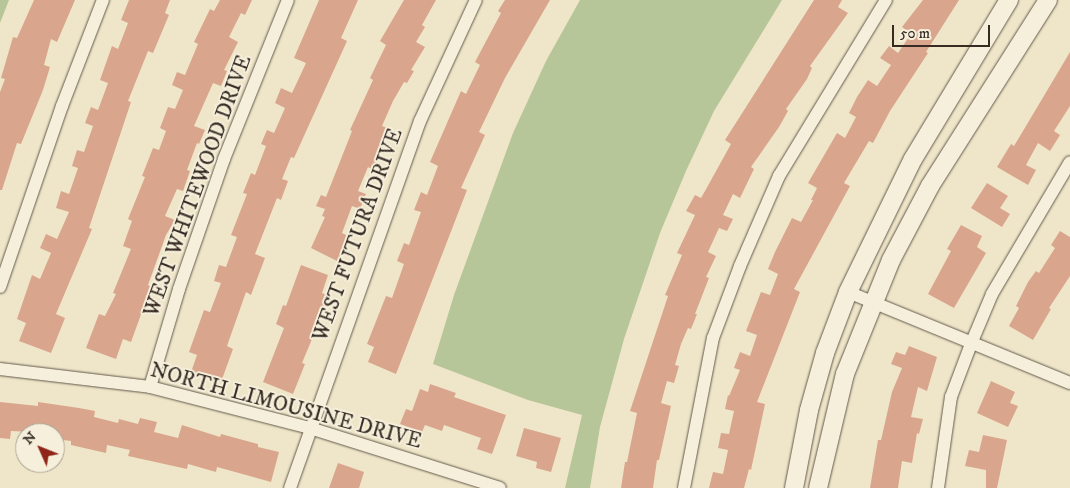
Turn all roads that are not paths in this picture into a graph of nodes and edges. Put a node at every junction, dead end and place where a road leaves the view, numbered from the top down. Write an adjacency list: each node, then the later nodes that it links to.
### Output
1 (103, 0): 8 (street)
2 (288, 0): 14 (street, WEST WHITEWOOD DRIVE)
3 (476, 0): 15 (street, WEST FUTURA DRIVE)
4 (886, 0): 18 (street)
5 (1010, 0): 9 (main road)
6 (1048, 0): 10 (main road)
7 (1070, 162): 11 (street)
8 (0, 287)
9 (848, 292): 10 (street); 19 (main road)
10 (872, 302): 11 (street); 20 (main road)
11 (971, 344): 13 (street); 21 (street)
12 (0, 370): 14 (street, NORTH LIMOUSINE DRIVE)
13 (1070, 384)
14 (150, 388): 15 (street, NORTH LIMOUSINE DRIVE)
15 (310, 428): 16 (street, WEST FUTURA DRIVE); 17 (street, NORTH LIMOUSINE DRIVE)
16 (290, 488)
17 (500, 488)
18 (684, 488)
19 (794, 488)
20 (818, 488)
21 (938, 488)

